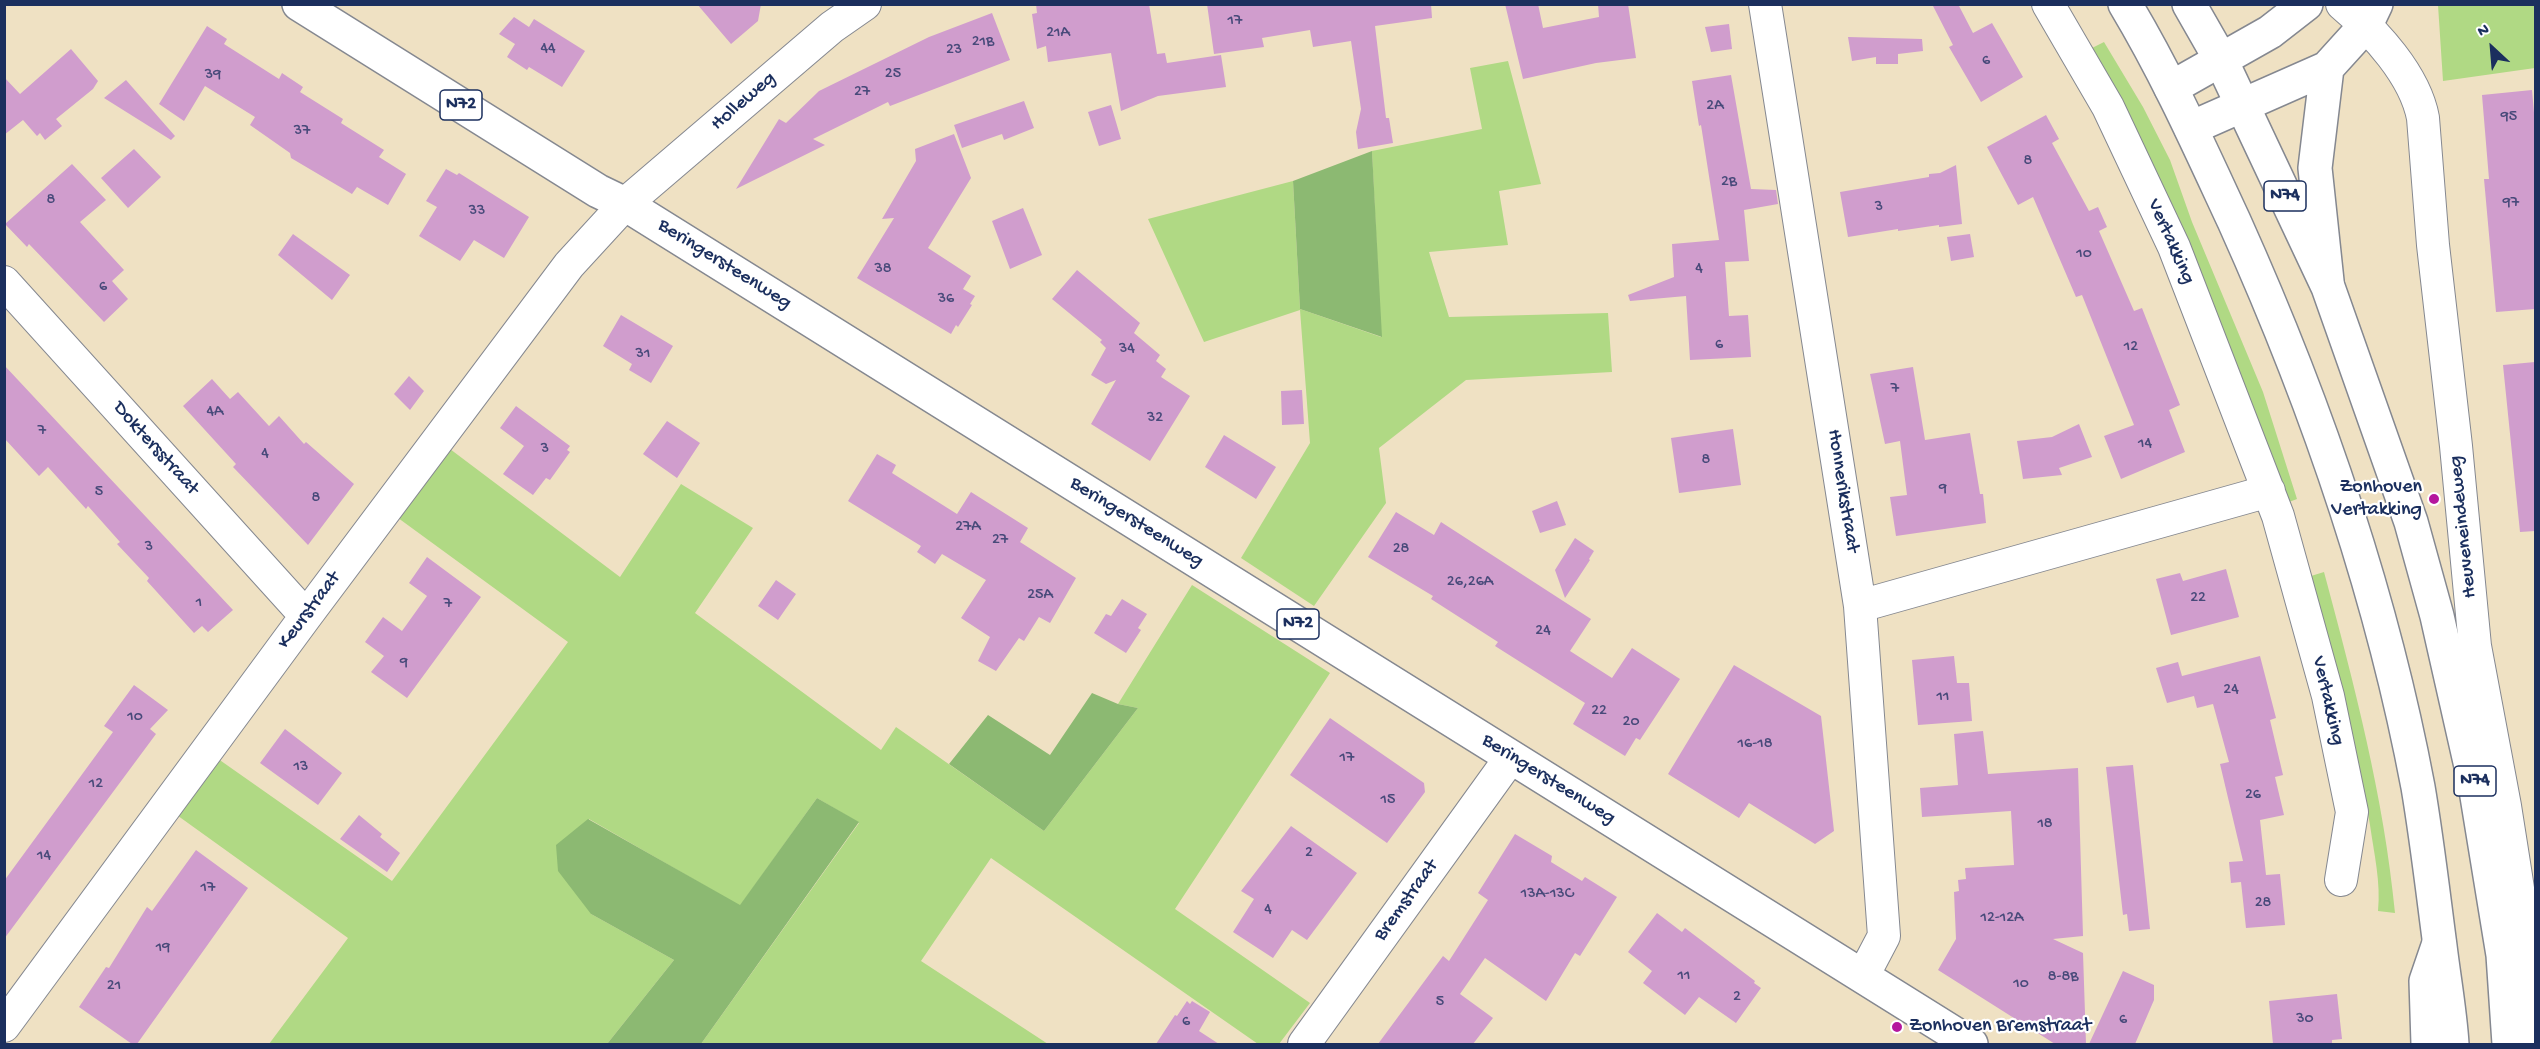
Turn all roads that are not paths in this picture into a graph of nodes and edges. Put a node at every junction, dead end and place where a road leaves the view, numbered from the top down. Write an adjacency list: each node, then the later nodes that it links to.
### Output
1 (299, 4): 14 (main road, Beringersteenweg / N72)
2 (865, 4): 14 (street, Holleweg)
3 (1765, 4): 18 (street, Honnerikstraat)
4 (2048, 4): 17 (street, Vertakking)
5 (2125, 4): 11 (main road)
6 (2189, 4): 9 (main road, N74)
7 (2306, 4): 9 (main road)
8 (2361, 11): 10 (main road, Heuveneindeweg); 30 (street, Heuveneindeweg)
9 (2221, 60): 11 (main road); 12 (main road, N74)
10 (2327, 68): 12 (main road, Heuveneindeweg); 16 (main road)
11 (2171, 88): 13 (main road)
12 (2242, 104): 13 (main road, Heuveneindeweg); 16 (main road, Heuveneindeweg / N74)
13 (2191, 128): 22 (main road)
14 (625, 204): 19 (street, Keurstraat); 20 (main road, Beringersteenweg / N72)
15 (4, 282): 19 (street, Doktersstraat)
16 (2328, 287): 29 (main road, Heuveneindeweg / N74)
17 (2269, 491): 18 (street); 21 (street, Vertakking)
18 (1860, 606): 23 (street, Honnerikstraat)
19 (306, 616): 24 (street, Keurstraat)
20 (1511, 757): 23 (main road, Beringersteenweg / N72); 25 (street, Bremstraat)
21 (2341, 880)
22 (2439, 943): 27 (main road); 28 (main road)
23 (1863, 976): 26 (main road, Beringersteenweg / N72)
24 (4, 1026)
25 (1304, 1044)
26 (1971, 1044)
27 (2428, 1044)
28 (2452, 1044)
29 (2509, 1044)
30 (2534, 1044)

